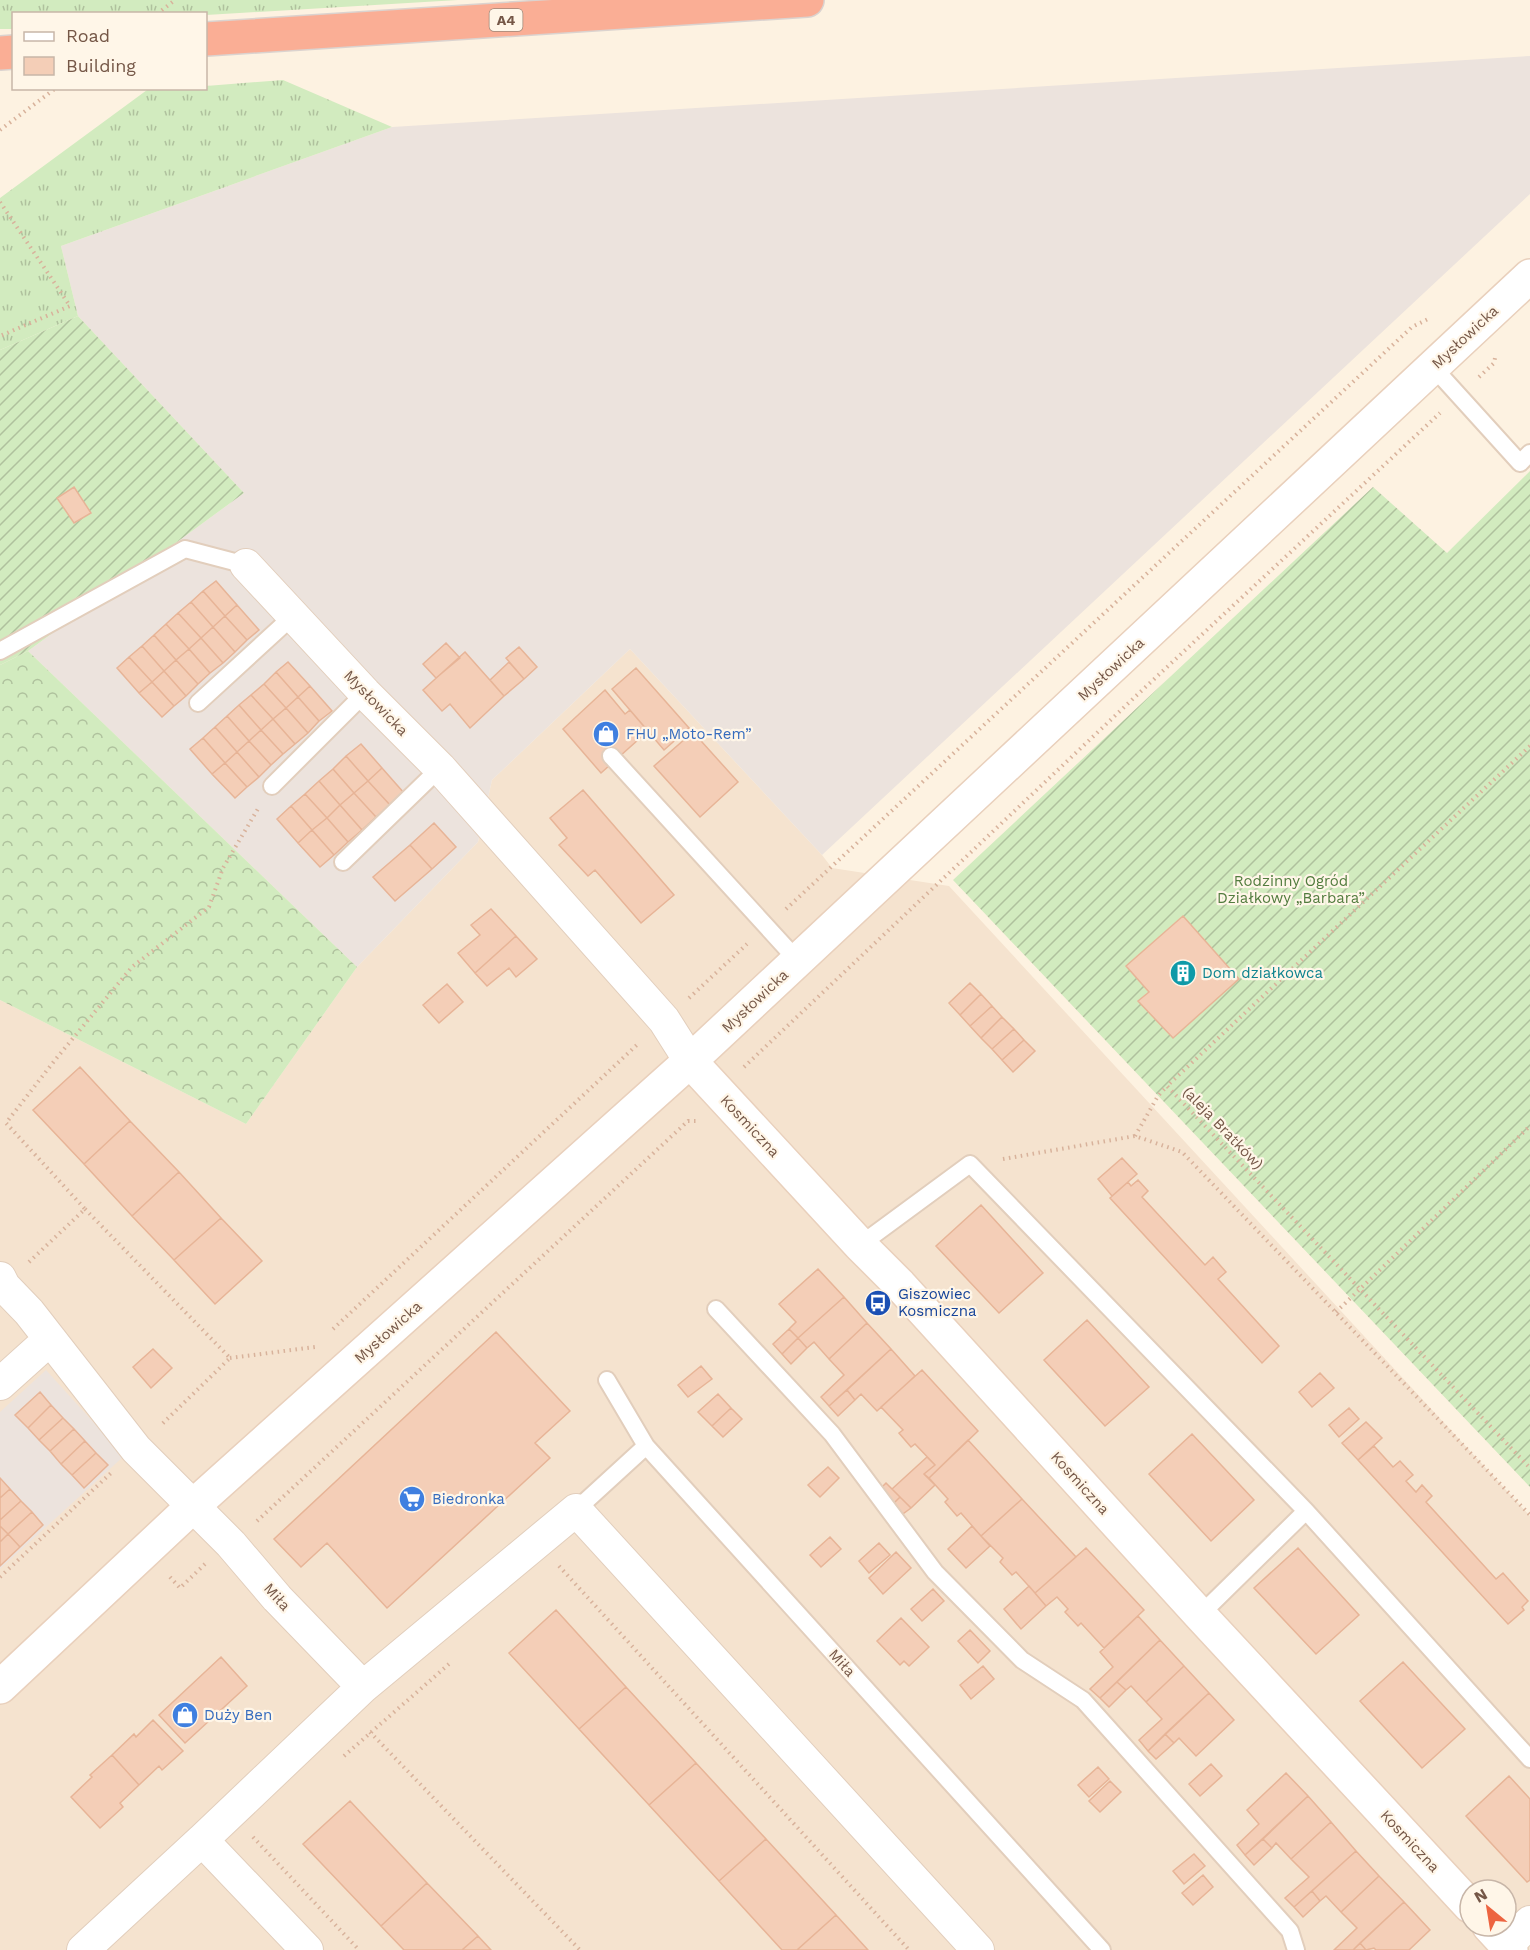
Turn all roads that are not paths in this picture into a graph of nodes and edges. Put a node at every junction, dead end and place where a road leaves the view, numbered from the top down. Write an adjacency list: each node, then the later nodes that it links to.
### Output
1 (807, 0): 2 (highway, A4)
2 (207, 39)
3 (1530, 276): 4 (street, Mysłowicka)
4 (1433, 367): 5 (lane); 15 (street, Mysłowicka)
5 (1519, 461)
6 (246, 565): 7 (street, Mysłowicka); 8 (lane)
7 (294, 615): 9 (street, Mysłowicka); 10 (lane)
8 (0, 651)
9 (365, 693): 12 (street, Mysłowicka); 13 (lane)
10 (198, 703)
11 (611, 756): 15 (lane)
12 (440, 768): 14 (lane); 16 (street, Mysłowicka)
13 (272, 786)
14 (343, 862)
15 (798, 961): 16 (street, Mysłowicka)
16 (690, 1061): 17 (street, Kosmiczna); 24 (street, Mysłowicka)
17 (860, 1245): 26 (lane); 27 (street, Kosmiczna)
18 (2, 1282): 20 (street)
19 (716, 1309): 39 (lane)
20 (49, 1340): 22 (street); 24 (street)
21 (607, 1380): 23 (lane, Miła)
22 (0, 1384)
23 (646, 1446): 25 (lane); 38 (lane, Miła)
24 (192, 1507): 28 (street, Mysłowicka); 29 (street, Miła)
25 (576, 1510): 29 (street); 37 (street)
26 (1306, 1511): 27 (lane); 30 (lane)
27 (1200, 1615): 32 (street, Kosmiczna)
28 (0, 1688)
29 (354, 1696): 31 (street)
30 (1530, 1759)
31 (202, 1840): 35 (street); 36 (street)
32 (1458, 1893)
33 (1530, 1922): 34 (street)
34 (1502, 1940)
35 (82, 1950)
36 (307, 1950)
37 (978, 1950)
38 (1102, 1950)
39 (1296, 1950)

